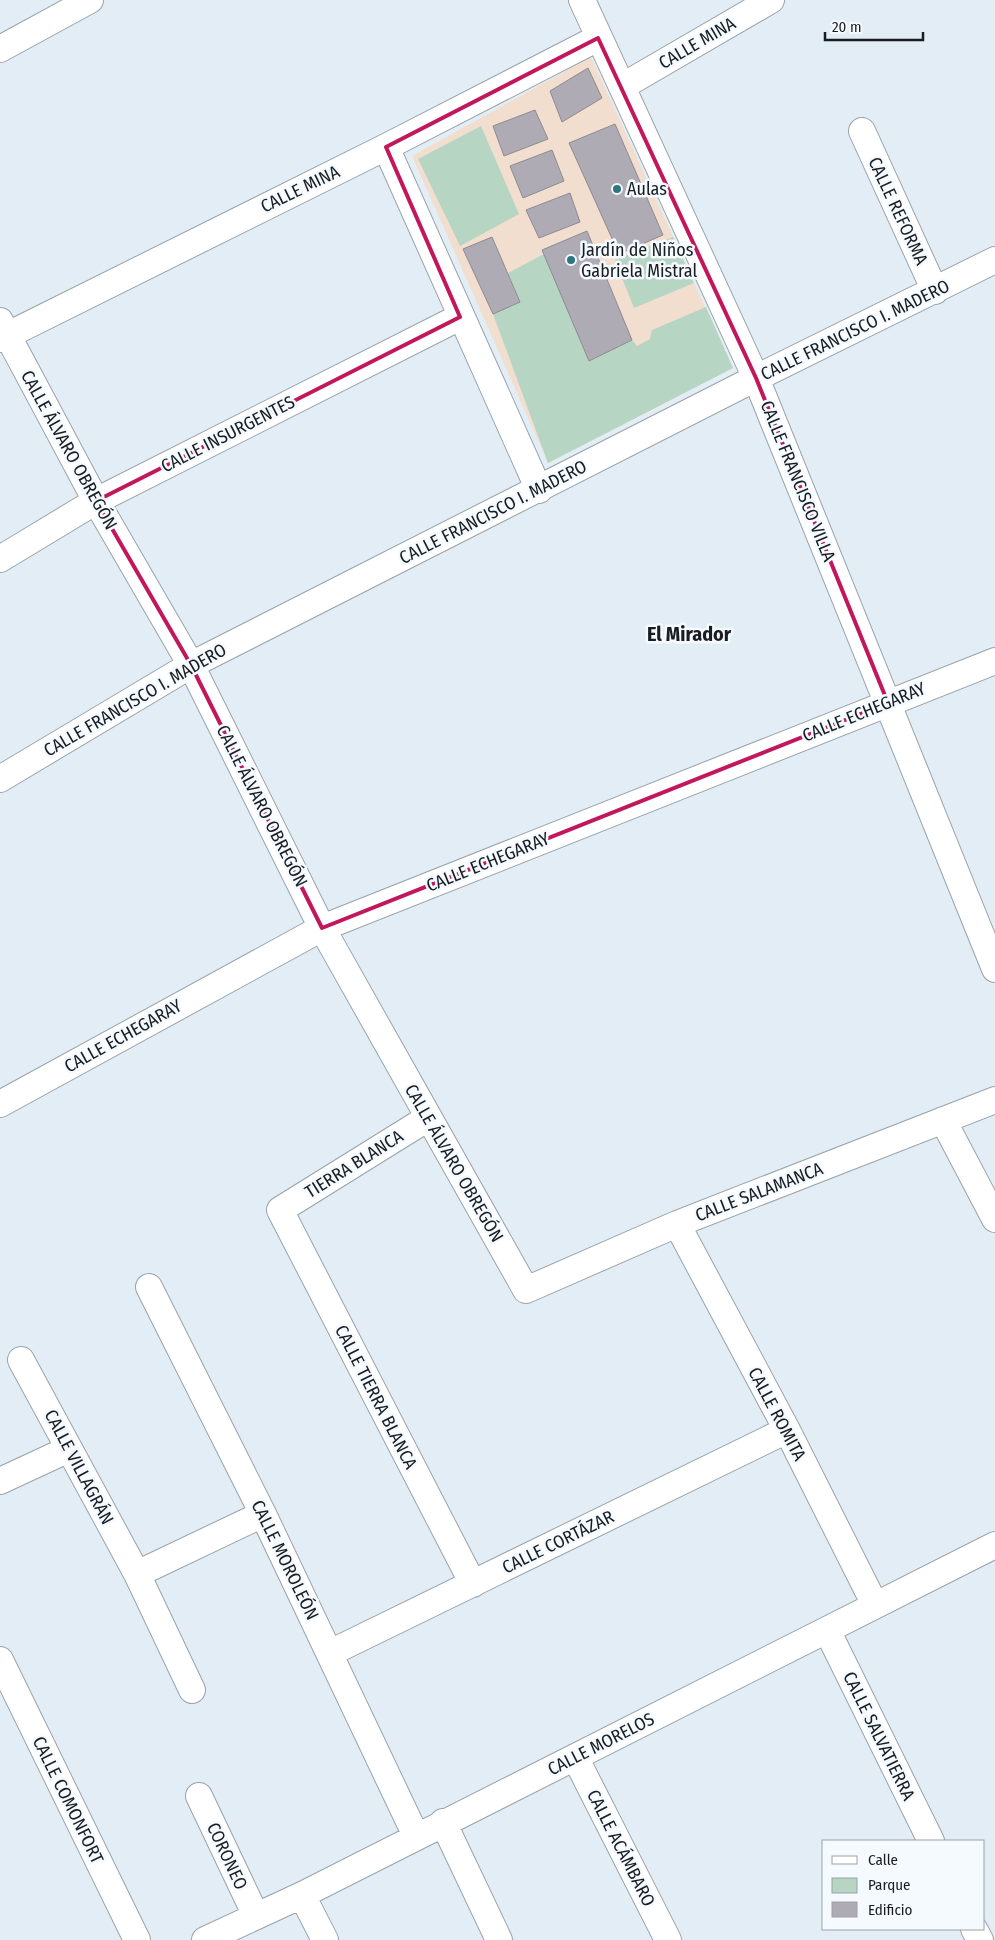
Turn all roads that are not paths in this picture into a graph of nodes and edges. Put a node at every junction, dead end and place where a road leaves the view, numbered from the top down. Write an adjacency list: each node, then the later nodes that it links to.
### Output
1 (90, 0): 5 (street)
2 (582, 0): 4 (street, CALLE FRANCISCO VILLA)
3 (771, 0): 6 (street, CALLE MINA)
4 (598, 38): 6 (street, CALLE FRANCISCO VILLA); 8 (street, CALLE MINA)
5 (0, 49)
6 (623, 86): 13 (street, CALLE FRANCISCO VILLA)
7 (862, 131): 10 (street, CALLE REFORMA)
8 (386, 147): 11 (street); 12 (street, CALLE MINA)
9 (995, 260): 10 (street, CALLE FRANCISCO I. MADERO)
10 (935, 291): 13 (street, CALLE FRANCISCO I. MADERO)
11 (460, 317): 14 (street); 15 (street, CALLE INSURGENTES)
12 (2, 332): 15 (street, CALLE ÁLVARO OBREGÓN)
13 (756, 378): 14 (street, CALLE FRANCISCO I. MADERO); 19 (street, CALLE FRANCISCO VILLA)
14 (539, 490): 18 (street, CALLE FRANCISCO I. MADERO)
15 (96, 501): 16 (street, CALLE INSURGENTES); 18 (street, CALLE ÁLVARO OBREGÓN)
16 (0, 559)
17 (995, 661): 19 (street, CALLE ECHEGARAY)
18 (191, 665): 20 (street, CALLE FRANCISCO I. MADERO); 21 (street, CALLE ÁLVARO OBREGÓN)
19 (888, 703): 21 (street, CALLE ECHEGARAY); 22 (street, CALLE FRANCISCO VILLA)
20 (0, 779)
21 (322, 928): 24 (street, CALLE ECHEGARAY); 25 (street, CALLE ÁLVARO OBREGÓN)
22 (995, 969)
23 (995, 1100): 26 (street, CALLE SALAMANCA)
24 (0, 1104)
25 (428, 1118): 27 (street, TIERRA BLANCA); 31 (street, CALLE ÁLVARO OBREGÓN)
26 (943, 1120): 28 (street); 29 (street, CALLE SALAMANCA)
27 (280, 1210): 39 (street, CALLE TIERRA BLANCA)
28 (995, 1219)
29 (677, 1224): 31 (street, CALLE SALAMANCA); 33 (street, CALLE ROMITA)
30 (149, 1287): 36 (street, CALLE MOROLEÓN)
31 (526, 1290)
32 (21, 1360): 34 (street, CALLE VILLAGRÁN)
33 (787, 1430): 39 (street, CALLE CORTÁZAR); 40 (street, CALLE ROMITA)
34 (69, 1449): 35 (street); 38 (street, CALLE VILLAGRÁN)
35 (0, 1481)
36 (263, 1514): 38 (street); 42 (street, CALLE MOROLEÓN)
37 (995, 1545): 40 (street, CALLE MORELOS)
38 (137, 1574): 44 (street, CALLE VILLAGRÁN)
39 (473, 1584): 42 (street, CALLE CORTÁZAR)
40 (875, 1606): 41 (street, CALLE MORELOS)
41 (827, 1630): 45 (street, CALLE MORELOS); 49 (street, CALLE SALVATIERRA)
42 (330, 1652): 48 (street, CALLE MOROLEÓN)
43 (0, 1660): 52 (street, CALLE COMONFORT)
44 (192, 1690)
45 (575, 1757): 47 (street, CALLE MORELOS); 56 (street, CALLE ACÁMBARO)
46 (199, 1796): 51 (street, CORONEO)
47 (443, 1822): 48 (street, CALLE MORELOS); 55 (street)
48 (416, 1836): 50 (street, CALLE MORELOS)
49 (931, 1840)
50 (302, 1895): 51 (street, CALLE MORELOS); 54 (street)
51 (256, 1916): 53 (street, CALLE MORELOS)
52 (137, 1940)
53 (206, 1940)
54 (325, 1940)
55 (499, 1940)
56 (668, 1940)

